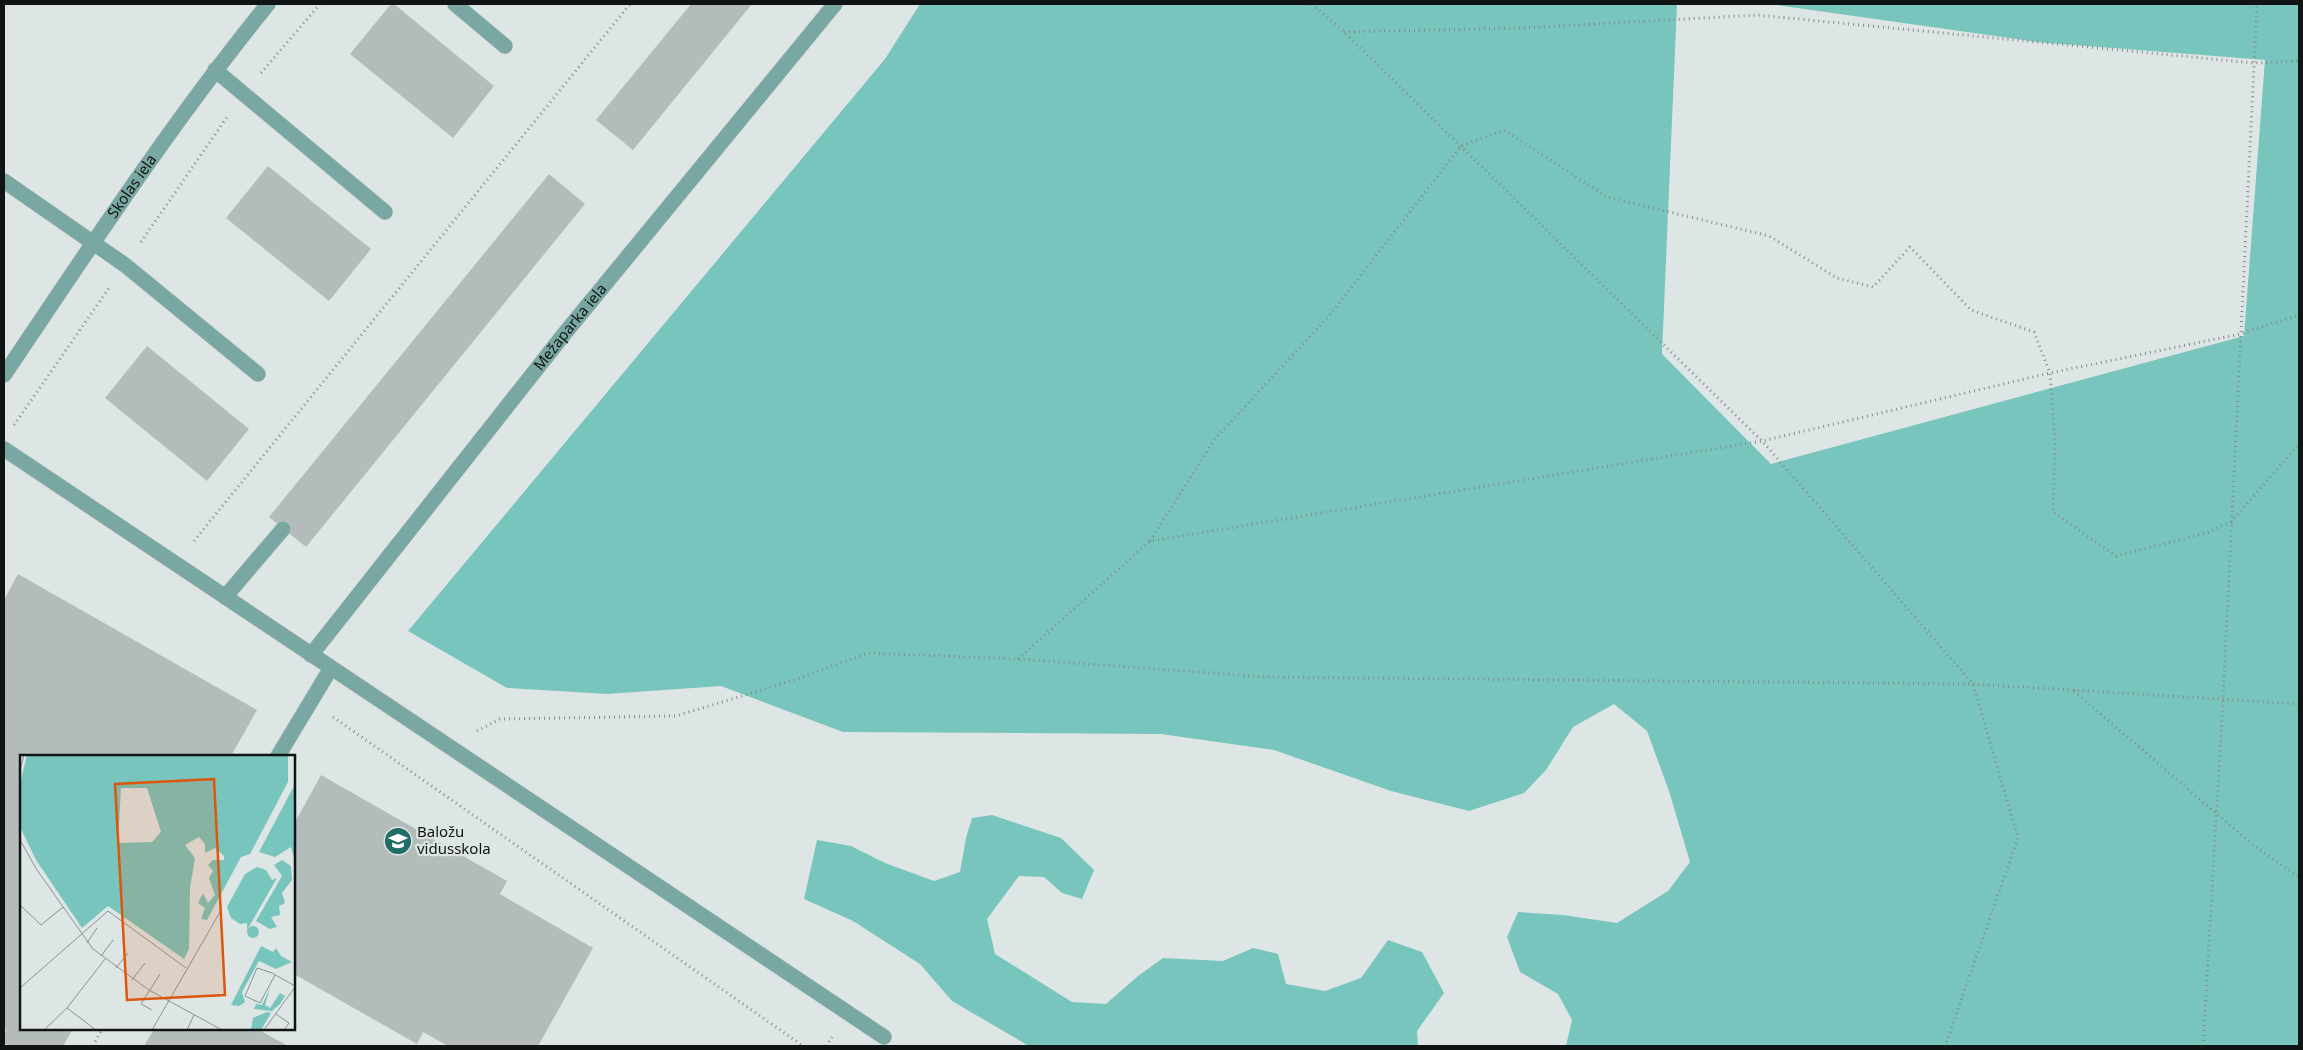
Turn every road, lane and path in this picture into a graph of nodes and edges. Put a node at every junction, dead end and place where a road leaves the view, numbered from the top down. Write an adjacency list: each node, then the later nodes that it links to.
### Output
1 (268, 4): 12 (street, Skolas iela)
2 (320, 4): 13 (path)
3 (455, 4): 9 (street)
4 (630, 4): 32 (path)
5 (835, 4): 35 (street, Mežaparka iela)
6 (1312, 4): 8 (path)
7 (2257, 4): 11 (path)
8 (1344, 32): 11 (path); 14 (path)
9 (505, 46)
10 (2299, 61): 11 (path)
11 (2254, 63): 20 (path)
12 (215, 70): 13 (street); 17 (street, Skolas iela)
13 (243, 95): 16 (street); 18 (path)
14 (1460, 146): 21 (path); 25 (path); 31 (path)
15 (4, 181): 17 (street)
16 (385, 212)
17 (93, 241): 18 (street); 23 (street, Skolas iela)
18 (125, 265): 22 (street); 24 (path)
19 (2299, 315): 20 (path)
20 (2240, 334): 21 (path); 28 (path)
21 (2050, 372): 25 (path); 28 (path)
22 (258, 374)
23 (4, 375)
24 (23, 429)
25 (1762, 441): 31 (path); 38 (path)
26 (2299, 444): 28 (path)
27 (4, 449): 34 (street)
28 (2231, 522): 40 (path)
29 (283, 529): 34 (street)
30 (185, 536): 32 (path)
31 (1150, 541): 36 (path)
32 (193, 542): 33 (path)
33 (200, 547)
34 (226, 598): 35 (street)
35 (311, 655): 37 (street)
36 (1018, 659): 38 (path); 43 (path)
37 (331, 668): 41 (street); 43 (street)
38 (1973, 684): 39 (path); 51 (path)
39 (2073, 690): 40 (path); 45 (path)
40 (2223, 700): 42 (path); 45 (path)
41 (311, 702): 44 (street); 50 (path)
42 (2299, 704)
43 (448, 746): 48 (street)
44 (279, 755)
45 (2217, 813): 46 (path); 52 (path)
46 (2299, 877)
47 (101, 1030): 49 (path)
48 (884, 1037)
49 (93, 1046)
50 (803, 1046)
51 (1945, 1046)
52 (2203, 1046)

